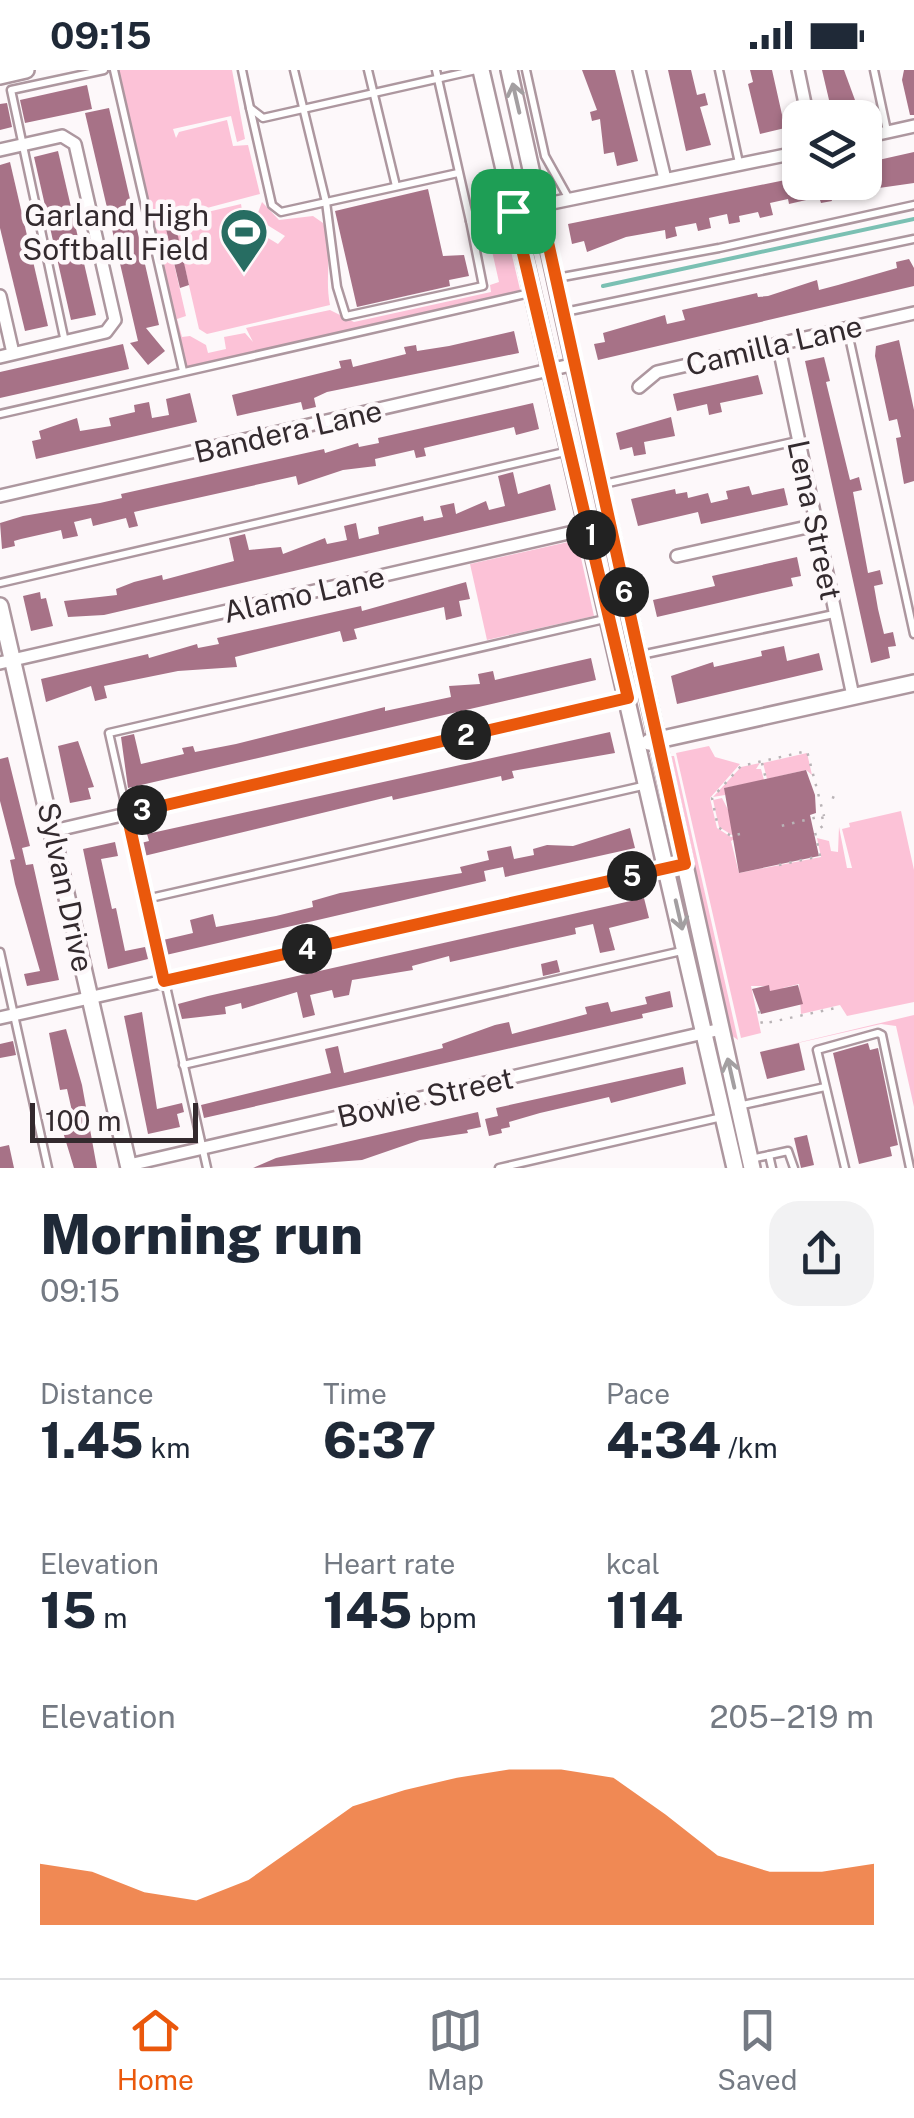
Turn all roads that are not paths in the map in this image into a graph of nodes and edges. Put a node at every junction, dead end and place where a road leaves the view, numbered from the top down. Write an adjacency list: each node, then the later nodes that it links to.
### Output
1 (26, 70): 15 (main road)
2 (104, 70): 23 (lane)
3 (114, 70): 47 (lane)
4 (242, 70): 18 (lane)
5 (294, 70): 19 (lane)
6 (368, 70): 16 (lane)
7 (479, 70): 14 (lane); 34 (main road)
8 (509, 70): 33 (main road, one-way to 8)
9 (526, 70): 30 (lane)
10 (639, 70): 28 (street)
11 (719, 70): 26 (lane)
12 (798, 70): 17 (street)
13 (874, 70): 21 (lane)
14 (437, 74): 16 (lane); 27 (lane)
15 (0, 76)
16 (374, 93): 19 (lane); 29 (lane)
17 (804, 100)
18 (250, 108): 19 (lane); 31 (lane)
19 (304, 108): 31 (lane)
20 (914, 126): 21 (street)
21 (888, 132): 22 (street)
22 (882, 133)
23 (22, 145): 24 (street); 43 (lane); 43 (street)
24 (0, 150)
25 (782, 156): 26 (street)
26 (740, 164): 28 (street)
27 (458, 173): 29 (lane); 35 (lane)
28 (665, 179): 30 (street)
29 (396, 186): 31 (lane)
30 (570, 200): 33 (street)
31 (326, 202): 35 (lane)
32 (914, 205): 37 (lane)
33 (540, 206): 34 (street); 37 (main road)
34 (513, 211): 35 (lane); 38 (main road)
35 (470, 221)
36 (914, 239): 40 (lane)
37 (556, 278): 40 (main road)
38 (531, 292): 47 (lane); 48 (main road)
39 (0, 296): 45 (street)
40 (566, 312): 46 (main road)
41 (914, 314): 42 (street, Camilla Lane)
42 (847, 328): 44 (street, Camilla Lane); 63 (lane)
43 (65, 342): 45 (street)
44 (778, 344): 49 (street, Camilla Lane); 51 (street, Lena Street)
45 (6, 355)
46 (575, 364): 48 (street, Bandera Lane); 53 (main road)
47 (182, 370): 50 (lane)
48 (550, 371): 52 (main road); 54 (street, Bandera Lane)
49 (639, 387)
50 (0, 414)
51 (798, 441): 53 (lane); 56 (street, Lena Street)
52 (571, 450): 57 (main road); 59 (lane)
53 (601, 485): 55 (main road)
54 (0, 496)
55 (608, 524): 57 (street, Alamo Lane); 64 (main road)
56 (816, 525): 58 (street); 61 (street, Lena Street)
57 (590, 528): 62 (main road); 65 (street, Alamo Lane)
58 (677, 556)
59 (0, 583)
60 (0, 606): 65 (main road, Sylvan Drive)
61 (835, 614): 64 (lane); 67 (street, Lena Street)
62 (610, 618): 68 (main road); 72 (lane)
63 (914, 634)
64 (640, 656): 69 (main road)
65 (8, 662): 73 (main road, Sylvan Drive)
66 (914, 683): 67 (main road)
67 (853, 696): 69 (main road)
68 (628, 698): 70 (main road); 72 (street)
69 (657, 740): 70 (main road); 74 (main road)
70 (638, 744): 71 (main road)
71 (648, 785): 75 (main road); 76 (lane)
72 (127, 814): 73 (street); 76 (lane)
73 (54, 831): 80 (main road, Sylvan Drive)
74 (685, 864): 75 (street); 83 (main road)
75 (667, 868): 77 (main road, one-way to 77); 79 (street)
76 (146, 899): 79 (lane)
77 (687, 950): 83 (main road); 84 (lane)
78 (0, 952): 81 (lane)
79 (164, 981): 80 (street); 84 (lane)
80 (90, 998): 81 (street); 91 (main road, Sylvan Drive)
81 (14, 1015): 82 (street); 92 (lane)
82 (0, 1018)
83 (712, 1031): 86 (main road, one-way to 83); 87 (main road); 88 (street, Bowie Street)
84 (184, 1065): 88 (lane)
85 (824, 1087): 86 (lane); 98 (lane); 99 (lane)
86 (738, 1106): 90 (main road)
87 (724, 1116): 94 (lane); 95 (main road)
88 (202, 1148): 91 (street, Bowie Street); 93 (lane)
89 (769, 1155): 90 (lane); 96 (lane); 97 (lane)
90 (751, 1164)
91 (129, 1166)
92 (48, 1168)
93 (207, 1168)
94 (499, 1168)
95 (735, 1168)
96 (772, 1168)
97 (794, 1168)
98 (845, 1168)
99 (910, 1168)

